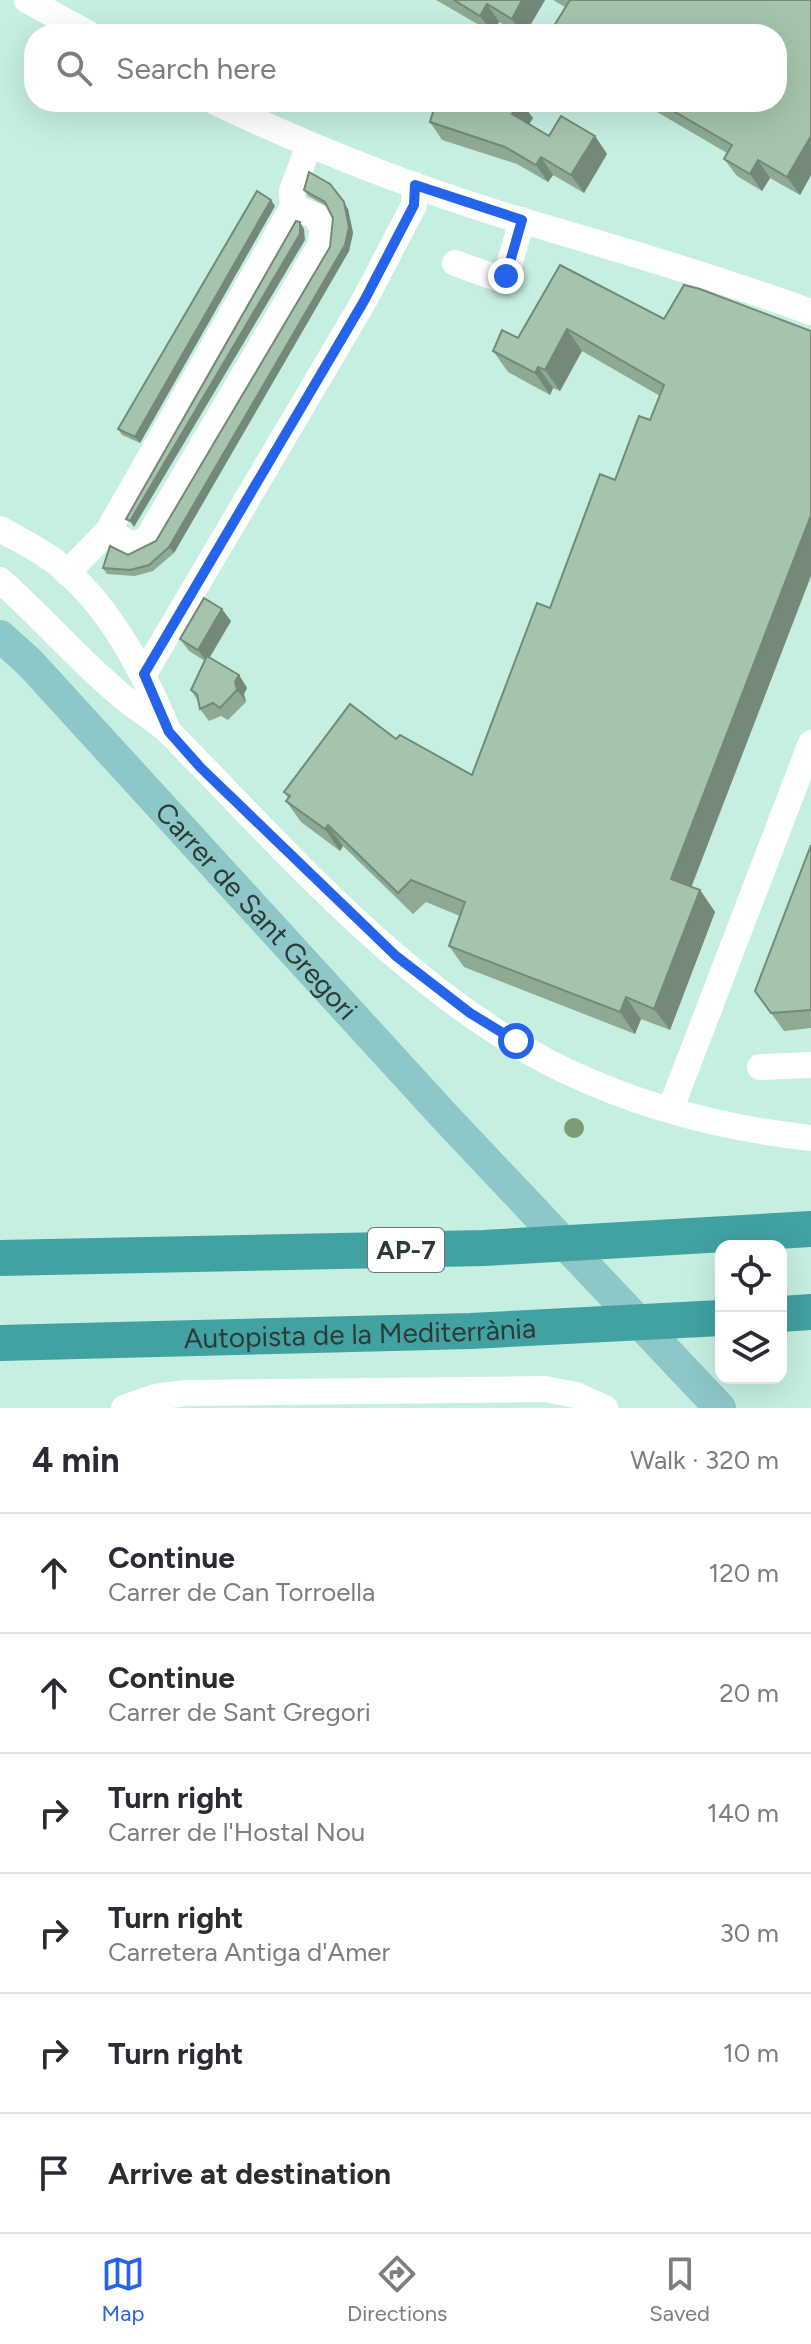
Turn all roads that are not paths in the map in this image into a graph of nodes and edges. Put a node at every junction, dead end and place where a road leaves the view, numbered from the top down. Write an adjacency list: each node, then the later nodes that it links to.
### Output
1 (27, 0): 2 (street)
2 (71, 24)
3 (237, 112): 4 (street)
4 (309, 145): 5 (street); 6 (street)
5 (415, 185): 7 (street); 15 (street)
6 (293, 207): 11 (street); 11 (street)
7 (522, 220): 8 (street); 9 (street)
8 (455, 263)
9 (811, 312)
10 (0, 529): 12 (street)
11 (108, 531): 12 (street)
12 (67, 573): 15 (street)
13 (0, 580): 16 (street)
14 (0, 636): 30 (main road, Carrer de Sant Gregori)
15 (144, 674): 16 (street)
16 (169, 732): 20 (street)
17 (811, 743): 20 (street)
18 (811, 1065): 19 (street)
19 (760, 1067)
20 (671, 1108): 21 (street)
21 (811, 1138)
22 (811, 1229): 23 (highway, AP-7)
23 (0, 1258)
24 (811, 1312): 25 (highway)
25 (787, 1314)
26 (715, 1318): 27 (highway, Autopista de la Mediterrània)
27 (0, 1343)
28 (124, 1408): 29 (street)
29 (605, 1408)
30 (720, 1408)

